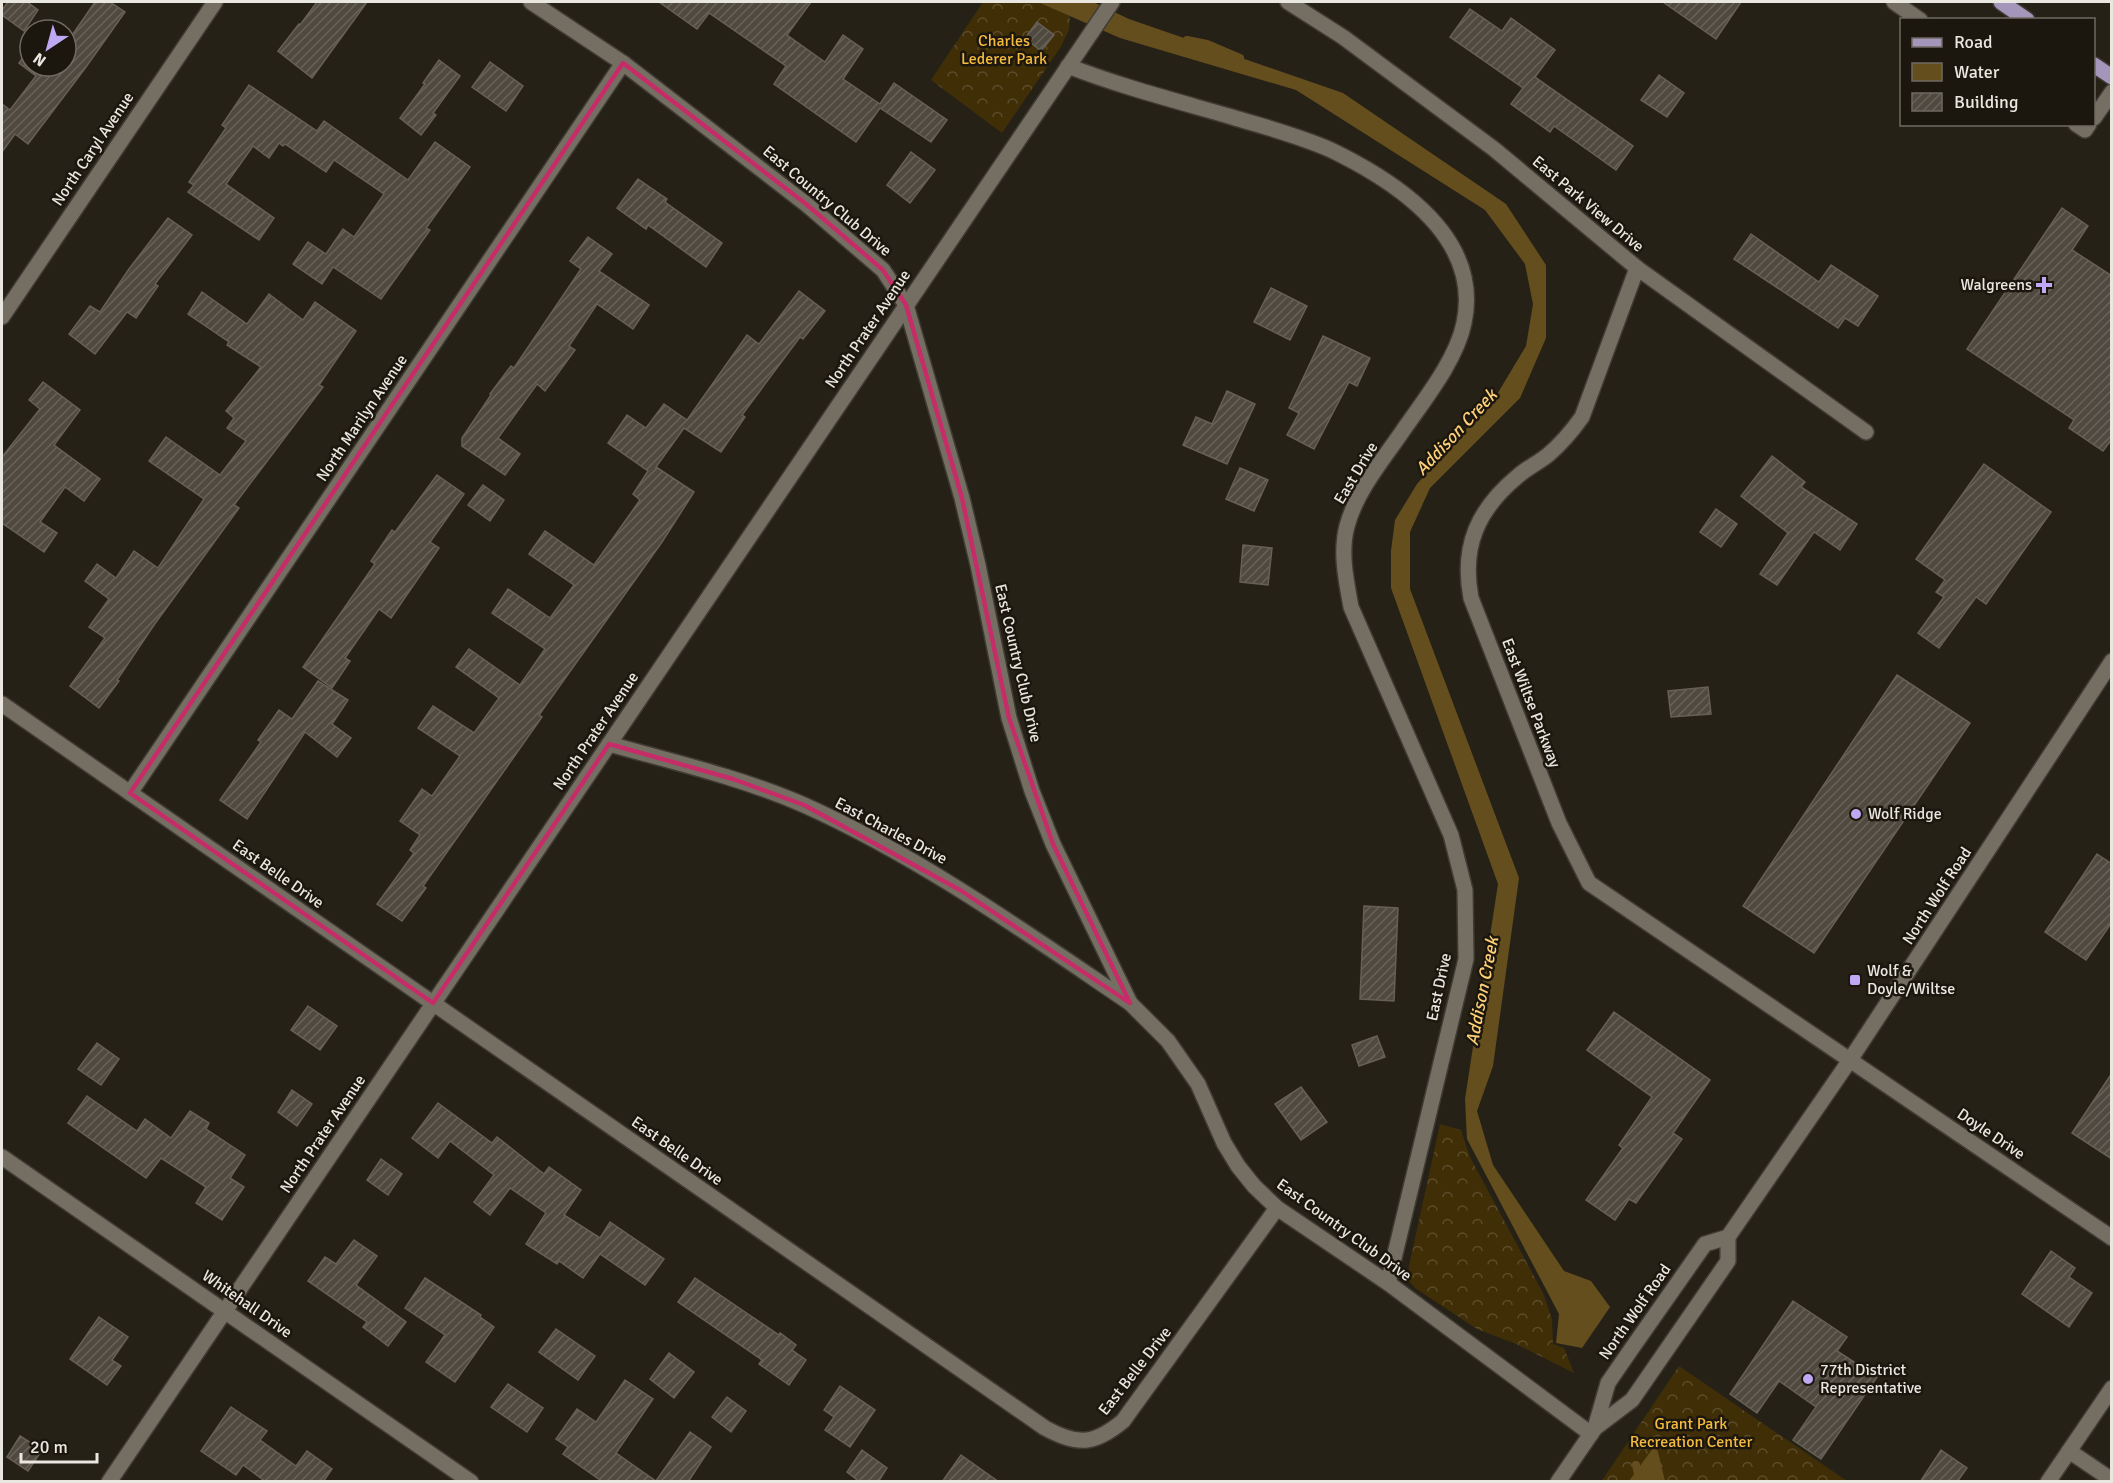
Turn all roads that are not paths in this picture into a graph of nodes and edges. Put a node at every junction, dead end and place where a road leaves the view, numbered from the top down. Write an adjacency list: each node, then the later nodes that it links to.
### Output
1 (215, 2): 17 (street, North Caryl Avenue)
2 (531, 2): 9 (street, East Country Club Drive)
3 (1112, 2): 10 (street, North Prater Avenue)
4 (1288, 2): 15 (street, East Park View Drive)
5 (1894, 2): 7 (street)
6 (2001, 2): 8 (main road)
7 (1917, 18)
8 (2024, 18)
9 (623, 63): 16 (street, East Country Club Drive); 22 (street, North Marilyn Avenue)
10 (1068, 66): 16 (street, North Prater Avenue); 30 (street, East Drive)
11 (2095, 66): 12 (main road)
12 (2112, 77)
13 (2112, 92): 14 (street)
14 (2095, 113)
15 (1637, 268): 18 (street, East Park View Drive); 25 (street, East Wiltse Parkway)
16 (906, 305): 21 (street, North Prater Avenue); 24 (street, East Country Club Drive)
17 (2, 316)
18 (1866, 432)
19 (2112, 661): 25 (street, North Wolf Road)
20 (2, 704): 22 (street, East Belle Drive)
21 (609, 744): 23 (street, North Prater Avenue); 24 (street, East Charles Drive)
22 (130, 793): 23 (street, East Belle Drive)
23 (433, 1003): 27 (street, East Belle Drive); 31 (street, North Prater Avenue)
24 (1130, 1003): 27 (street, East Country Club Drive)
25 (1850, 1060): 28 (street, North Wolf Road); 29 (street, Doyle Drive)
26 (2, 1157): 31 (street, Whitehall Drive)
27 (1277, 1208): 30 (street, East Country Club Drive)
28 (1728, 1237): 33 (street, North Wolf Road); 33 (street, North Wolf Road)
29 (2112, 1238)
30 (1388, 1283): 33 (street, East Country Club Drive)
31 (225, 1311): 36 (street, North Prater Avenue); 37 (street, Whitehall Drive)
32 (2112, 1388): 34 (street)
33 (1593, 1431): 38 (street, North Wolf Road)
34 (2069, 1450): 35 (street); 39 (street)
35 (2112, 1480)
36 (110, 1482)
37 (471, 1482)
38 (1558, 1482)
39 (2048, 1482)

